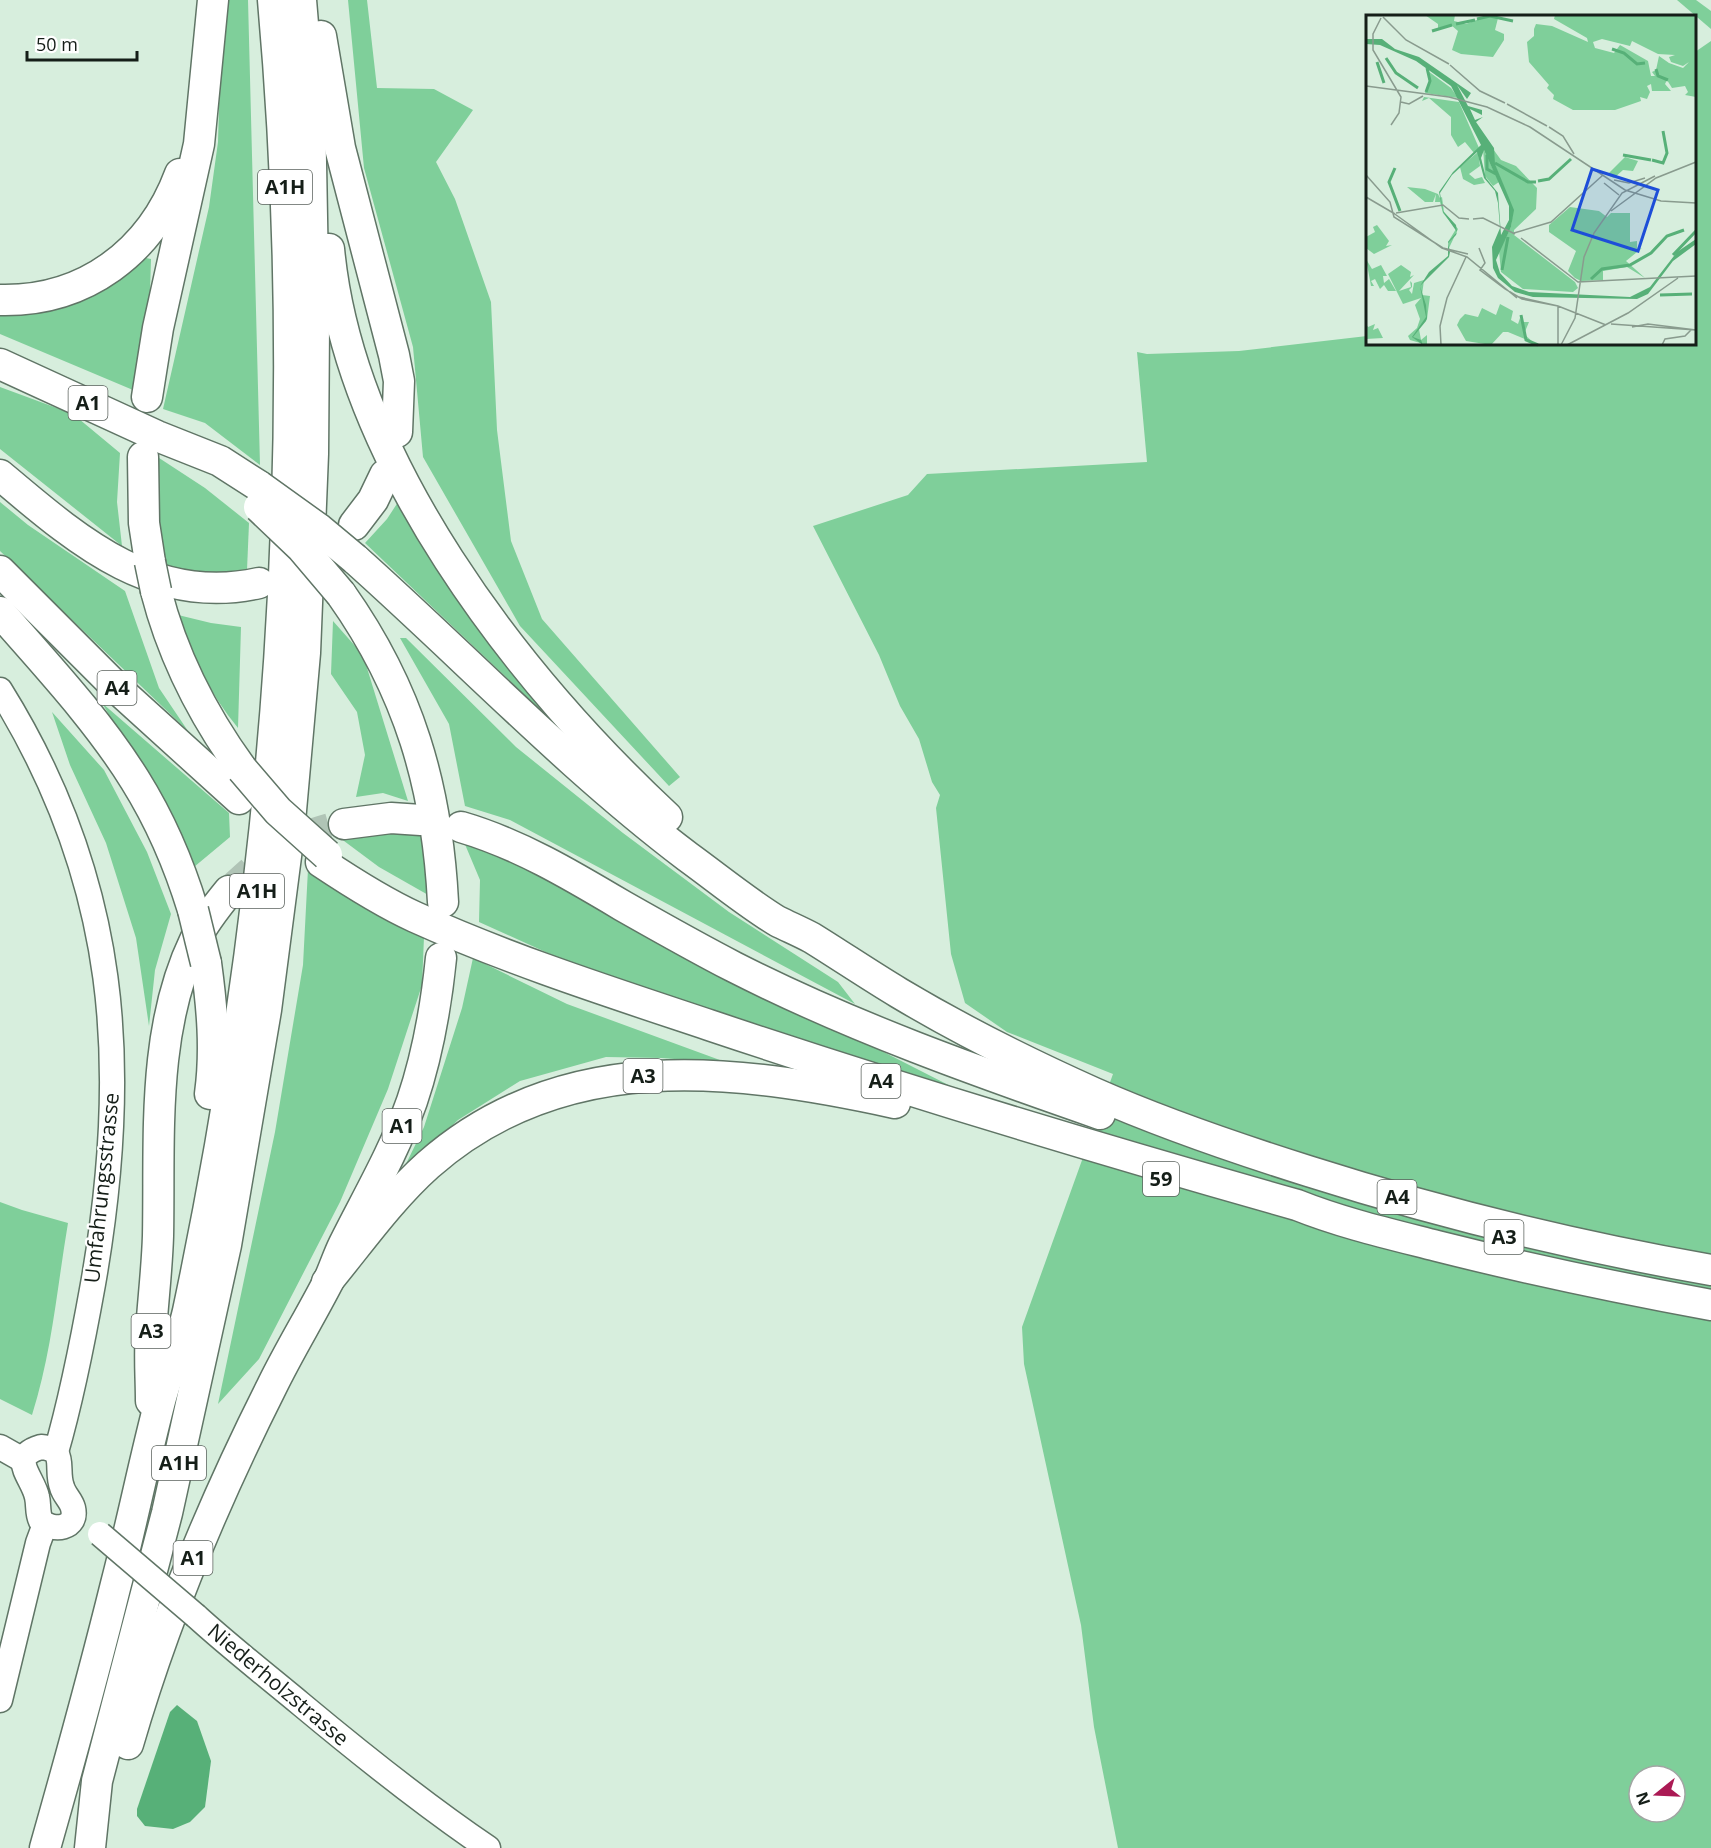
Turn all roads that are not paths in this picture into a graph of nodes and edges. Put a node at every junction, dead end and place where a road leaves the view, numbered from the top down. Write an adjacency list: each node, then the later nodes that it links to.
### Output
1 (213, 0): 5 (highway)
2 (273, 0): 34 (highway, A1H)
3 (302, 0): 6 (highway, A1H)
4 (315, 0): 10 (highway)
5 (203, 93): 7 (highway); 9 (highway)
6 (309, 108): 26 (highway, A1H); 43 (highway, A1H)
7 (0, 300)
8 (0, 364): 11 (highway, A1)
9 (147, 397)
10 (396, 432)
11 (150, 446): 14 (highway, A4); 23 (highway, bridge)
12 (0, 475): 17 (highway)
13 (385, 476): 15 (highway)
14 (259, 496): 25 (highway, bridge); 26 (highway, A4, bridge)
15 (354, 525)
16 (0, 571): 23 (highway, A4)
17 (259, 583)
18 (0, 612): 34 (highway, bridge)
19 (0, 690): 37 (main road, Umfahrungsstrasse)
20 (421, 820): 21 (highway)
21 (344, 824)
22 (461, 827): 31 (highway, A3)
23 (324, 858): 29 (highway, A4)
24 (229, 891): 35 (highway, A3)
25 (442, 902)
26 (810, 937): 30 (highway, A4)
27 (441, 958): 32 (highway, A1)
28 (1027, 1140): 29 (highway, 59); 32 (highway, A3)
29 (1324, 1216): 33 (highway, A3)
30 (1711, 1270)
31 (1711, 1281)
32 (327, 1282): 43 (highway, A1)
33 (1711, 1305)
34 (160, 1399): 35 (highway)
35 (152, 1437): 42 (highway)
36 (0, 1447): 38 (main road)
37 (56, 1452): 38 (main road); 39 (main road)
38 (23, 1460): 40 (main road)
39 (73, 1517): 40 (main road); 44 (main road, Niederholzstrasse, bridge)
40 (45, 1524): 41 (main road)
41 (0, 1700)
42 (45, 1848)
43 (90, 1848)
44 (488, 1848)

